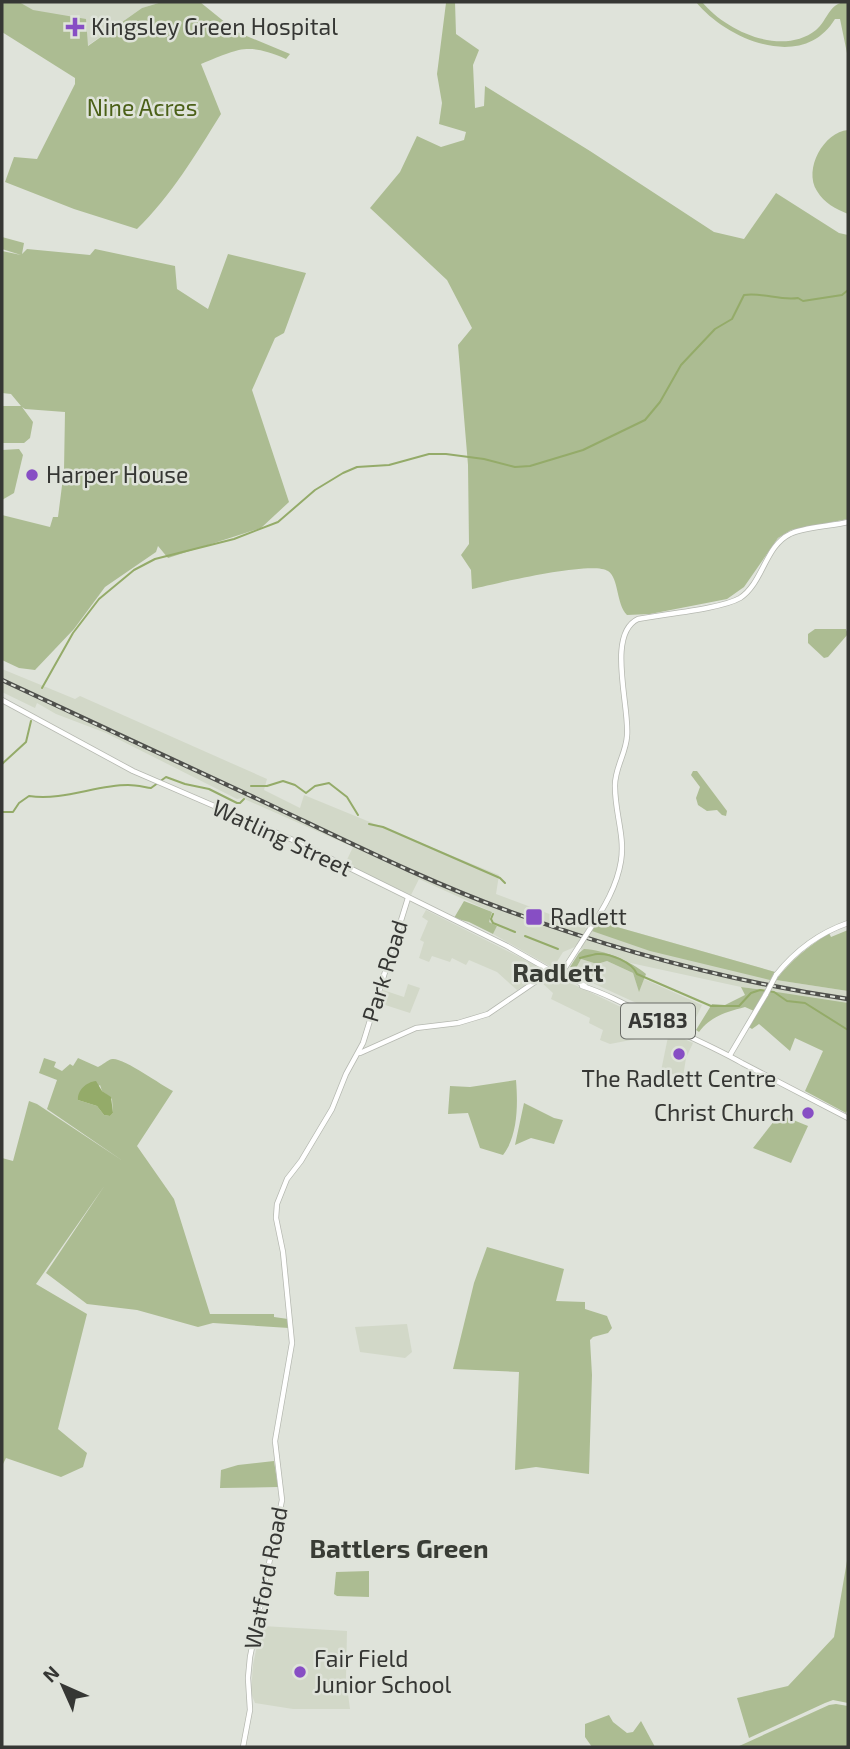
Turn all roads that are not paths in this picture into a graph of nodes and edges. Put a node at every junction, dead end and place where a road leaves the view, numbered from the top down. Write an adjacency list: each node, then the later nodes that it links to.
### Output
1 (848, 522): 6 (main road, bridge)
2 (2, 701): 3 (main road, Watling Street / A5183)
3 (408, 898): 5 (main road, Watling Street / A5183); 7 (main road, Park Road)
4 (848, 923): 10 (main road, bridge)
5 (551, 971): 6 (main road, Watling Street / A5183); 8 (main road)
6 (562, 974): 10 (main road, Watling Street / A5183)
7 (363, 1043): 8 (main road); 9 (main road, Watford Road)
8 (370, 1047): 9 (main road)
9 (358, 1054): 12 (main road, Watford Road)
10 (730, 1055): 11 (main road, Watling Street / A5183)
11 (848, 1118)
12 (243, 1747)

